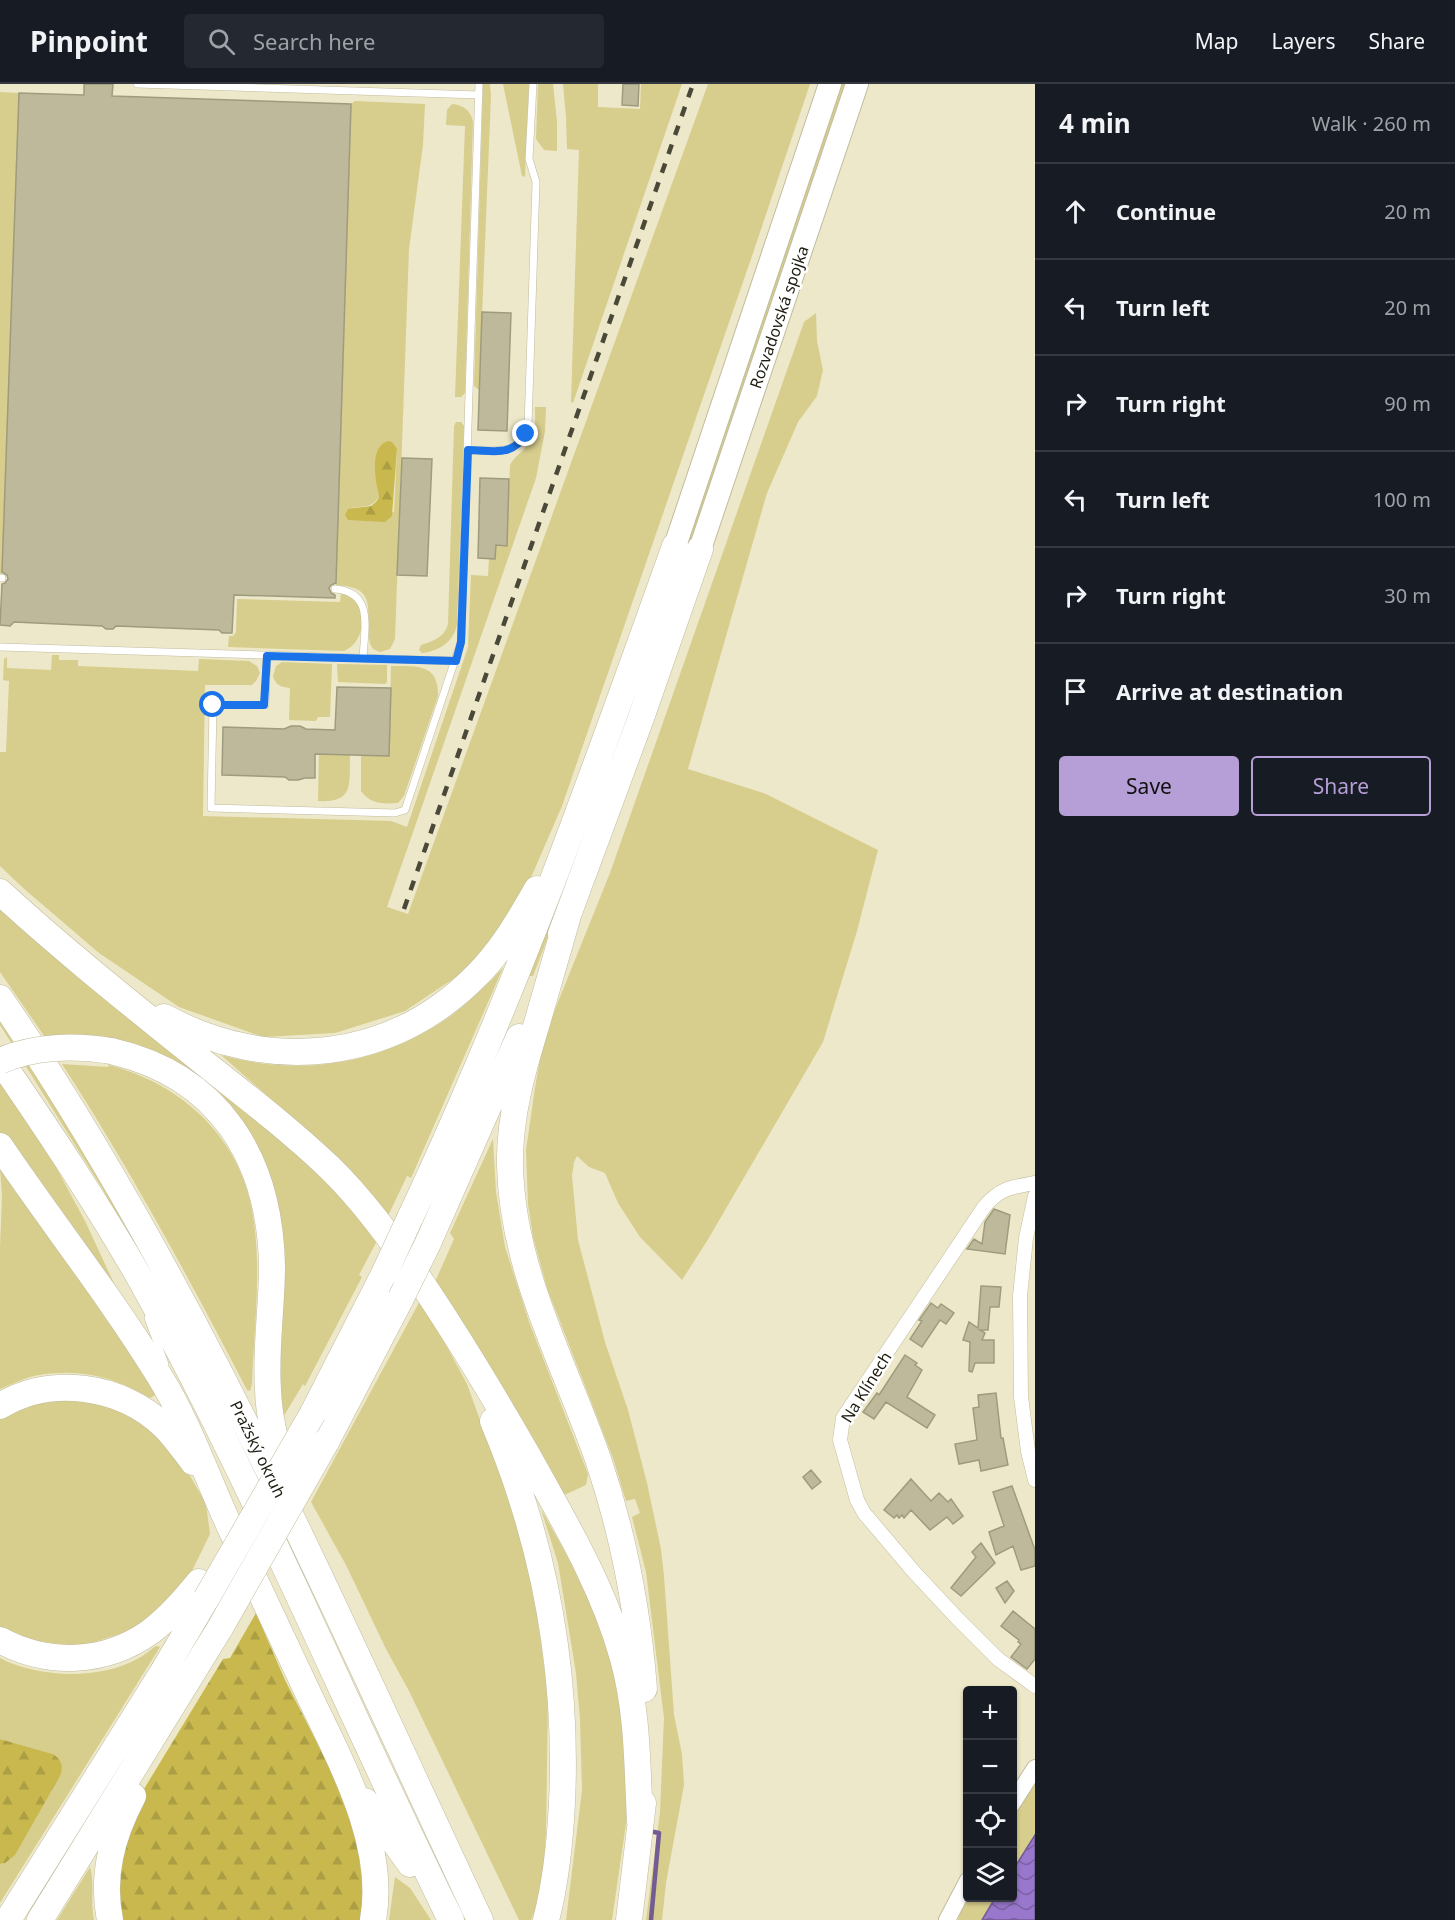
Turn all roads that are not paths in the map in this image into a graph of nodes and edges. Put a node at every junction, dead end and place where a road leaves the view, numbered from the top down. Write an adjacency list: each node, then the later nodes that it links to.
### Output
1 (137, 84): 6 (lane)
2 (479, 84): 6 (lane)
3 (533, 84): 7 (lane)
4 (830, 84): 8 (highway, Rozvadovská spojka)
5 (858, 84): 8 (highway, Rozvadovská spojka)
6 (479, 95): 7 (lane)
7 (468, 450): 13 (lane)
8 (688, 547): 14 (highway)
9 (335, 589): 12 (lane)
10 (0, 646): 11 (lane)
11 (267, 656): 12 (lane); 13 (lane)
12 (363, 659): 13 (lane)
13 (456, 661)
14 (627, 714): 15 (highway); 17 (highway)
15 (584, 801): 18 (highway); 33 (highway, bridge)
16 (0, 892): 18 (highway)
17 (567, 919): 34 (highway, bridge); 40 (highway)
18 (81, 961): 26 (highway)
19 (0, 998): 32 (highway, Pražský okruh)
20 (0, 1061): 24 (highway, Pražský okruh); 32 (highway, bridge)
21 (0, 1146): 29 (highway)
22 (1035, 1183): 36 (street, Na Klínech)
23 (1035, 1196): 30 (street)
24 (123, 1248): 25 (lane); 42 (highway, Pražský okruh)
25 (138, 1291)
26 (427, 1291): 40 (highway); 48 (highway)
27 (146, 1312): 29 (lane)
28 (0, 1406): 31 (highway)
29 (190, 1431): 31 (highway)
30 (1035, 1480)
31 (228, 1522): 37 (highway)
32 (303, 1540): 47 (highway, Pražský okruh)
33 (202, 1591): 35 (highway); 43 (highway)
34 (220, 1628): 44 (highway); 45 (highway)
35 (0, 1640)
36 (1035, 1686)
37 (344, 1768): 42 (highway); 46 (highway)
38 (1035, 1768): 39 (street)
39 (1017, 1796)
40 (640, 1821): 49 (highway)
41 (963, 1890): 50 (street)
42 (451, 1919)
43 (8, 1920)
44 (40, 1920)
45 (110, 1920)
46 (373, 1920)
47 (480, 1920)
48 (546, 1920)
49 (629, 1920)
50 (947, 1920)

